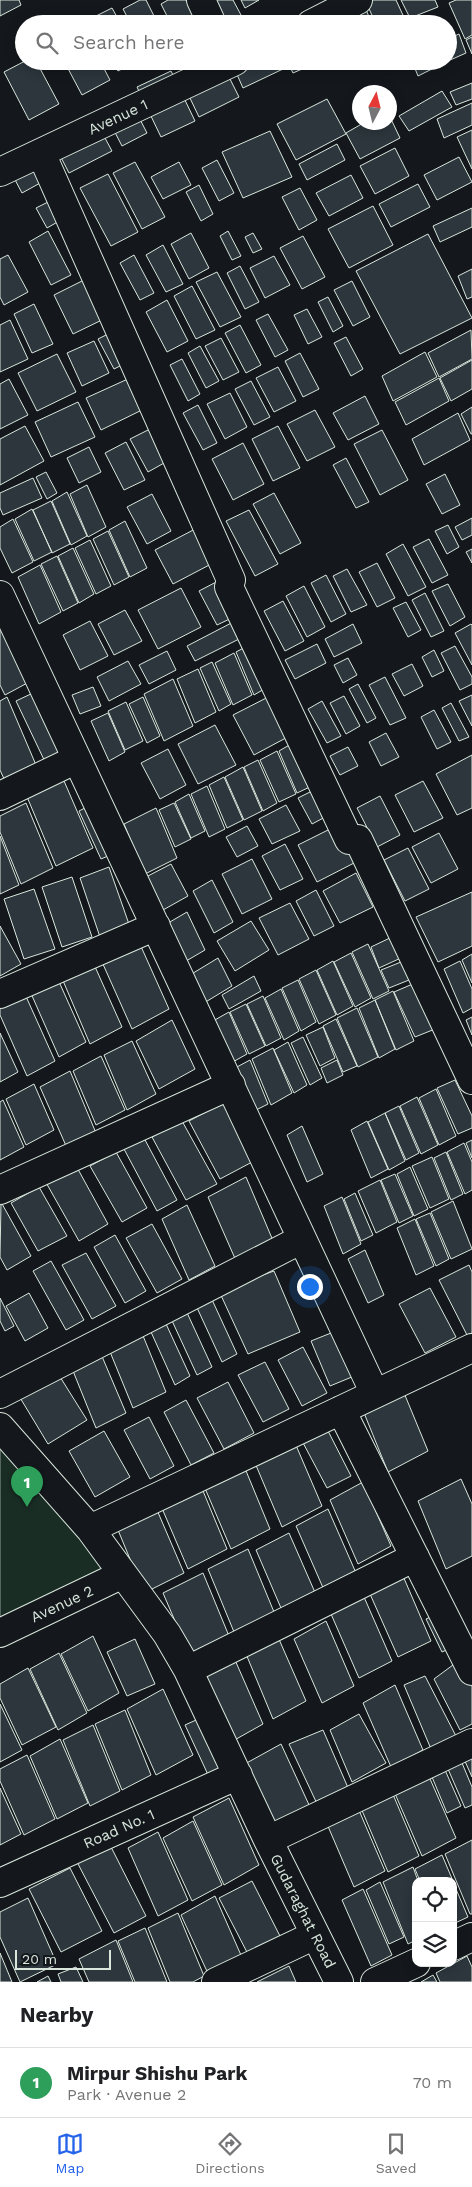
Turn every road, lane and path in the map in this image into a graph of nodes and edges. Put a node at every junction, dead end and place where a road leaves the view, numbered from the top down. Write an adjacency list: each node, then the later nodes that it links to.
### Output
1 (201, 0): 3 (street)
2 (358, 0): 4 (street)
3 (208, 15)
4 (329, 15)
5 (214, 70): 6 (street, Avenue 1)
6 (40, 153): 7 (street, Avenue 1); 13 (street)
7 (0, 172)
8 (1, 600): 9 (street)
9 (77, 759): 10 (street); 11 (street)
10 (0, 796)
11 (156, 926): 12 (street); 14 (street)
12 (0, 994)
13 (472, 1080)
14 (231, 1085): 15 (street); 16 (street)
15 (0, 1190)
16 (302, 1239): 18 (street); 19 (street)
17 (472, 1348): 19 (street)
18 (0, 1394)
19 (376, 1394): 20 (street)
20 (341, 1410): 22 (street); 23 (street)
21 (0, 1427): 22 (street, Gudaraghat Road)
22 (90, 1529): 24 (street, Gudaraghat Road)
23 (415, 1557): 26 (street); 27 (street)
24 (123, 1574): 25 (street, Avenue 2); 26 (street, Gudaraghat Road)
25 (0, 1633)
26 (188, 1670): 29 (street, Gudaraghat Road)
27 (472, 1671)
28 (472, 1743): 30 (street)
29 (238, 1775): 30 (street, Gudaraghat Road); 31 (street, Road No. 1)
30 (268, 1840): 32 (street, Gudaraghat Road)
31 (0, 1883)
32 (315, 1936): 36 (street); 37 (street, Gudaraghat Road)
33 (472, 1937): 34 (street)
34 (457, 1944)
35 (412, 1965): 38 (street)
36 (216, 1982)
37 (339, 1982)
38 (375, 1982)

